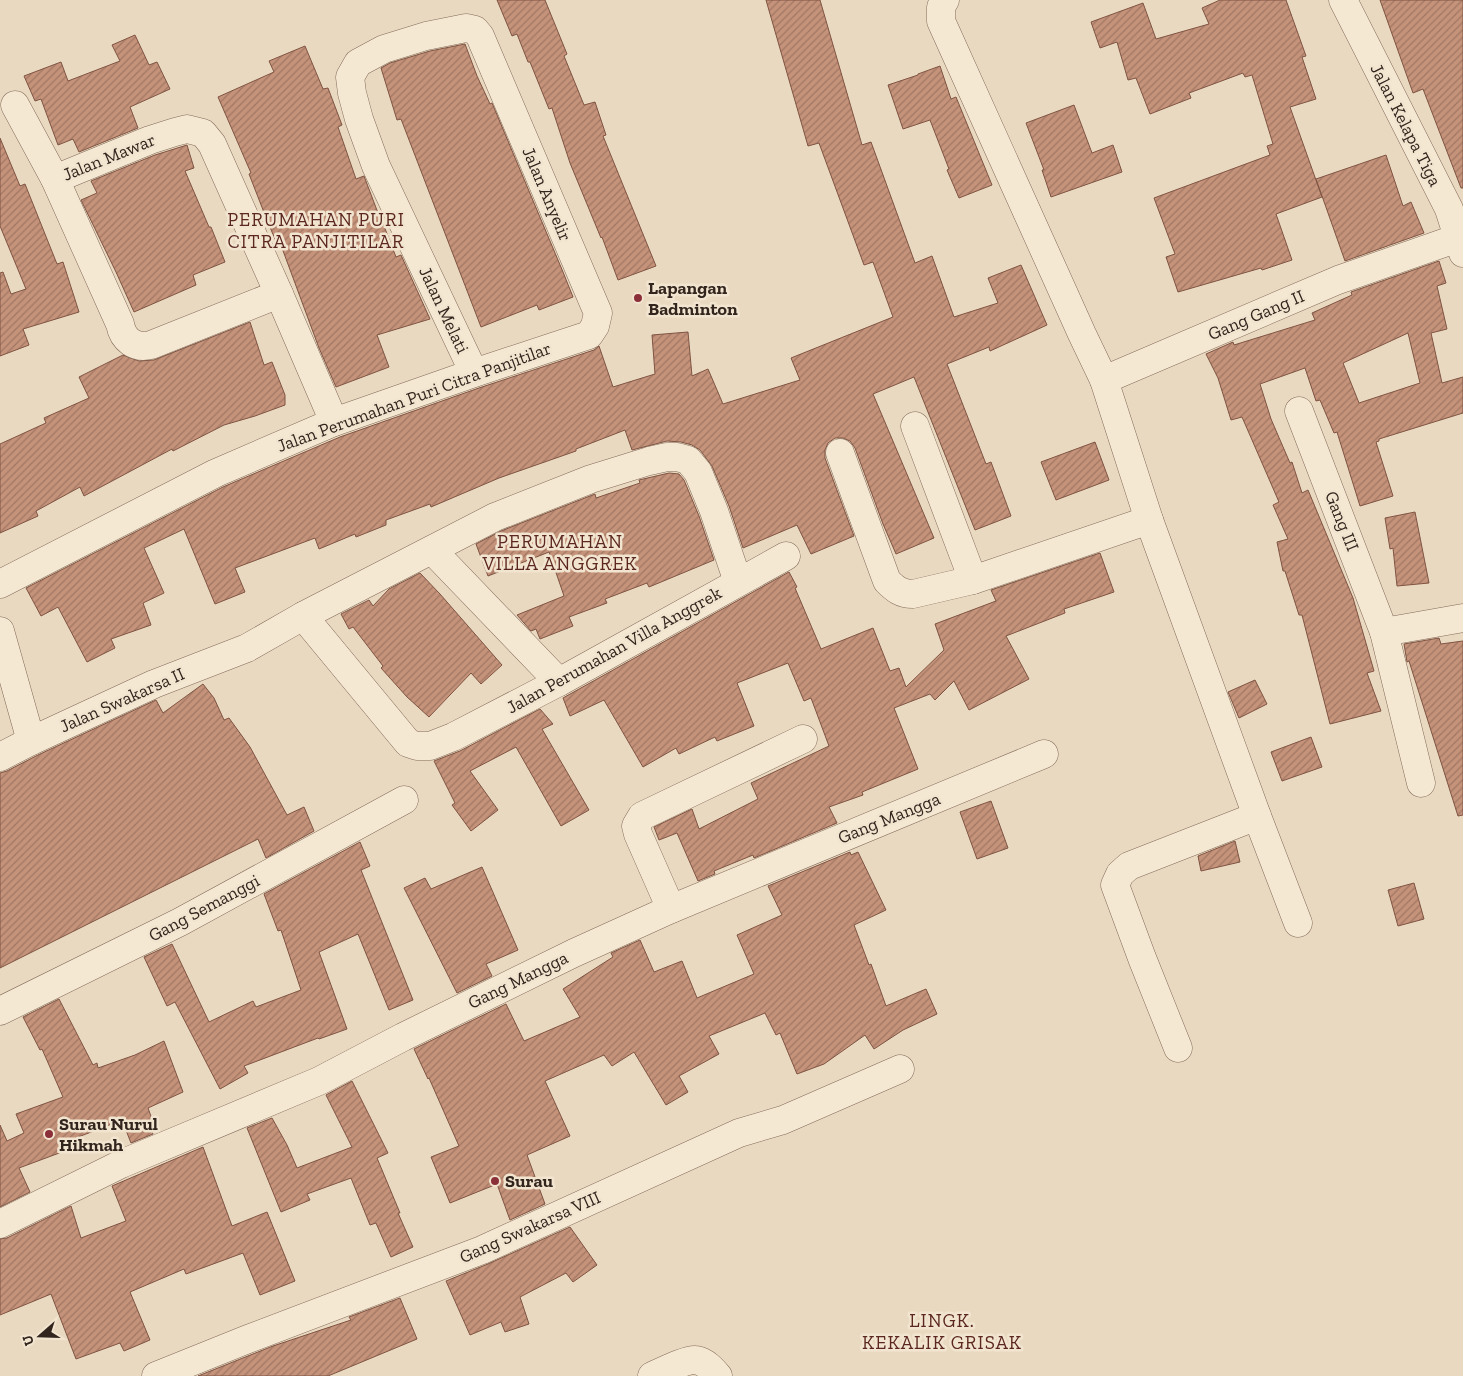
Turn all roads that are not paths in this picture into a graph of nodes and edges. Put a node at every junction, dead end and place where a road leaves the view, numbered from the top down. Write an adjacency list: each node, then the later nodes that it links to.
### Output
1 (1343, 0): 6 (street, Jalan Kelapa Tiga)
2 (943, 10): 10 (street)
3 (15, 105): 5 (street)
4 (376, 166): 8 (street, Jalan Anyelir); 9 (street, Jalan Melati)
5 (55, 179): 7 (street, Jalan Mawar); 7 (street, Jalan Mawar)
6 (1461, 246): 10 (street, Gang Gang II)
7 (279, 294): 12 (street, Jalan Mawar)
8 (589, 335): 9 (street, Jalan Perumahan Puri Citra Panjitilar)
9 (474, 373): 12 (street, Jalan Perumahan Puri Citra Panjitilar)
10 (1104, 380): 15 (street)
11 (1299, 411): 24 (street, Gang III)
12 (334, 422): 20 (street, Jalan Perumahan Puri Citra Panjitilar)
13 (915, 426): 18 (street)
14 (840, 453): 18 (street)
15 (1149, 520): 18 (street); 33 (street)
16 (432, 550): 19 (street, Jalan Perumahan Villa Anggrek); 21 (street, Jalan Perumahan Villa Anggrek); 26 (street)
17 (786, 556): 19 (street)
18 (973, 580)
19 (738, 582): 26 (street, Jalan Perumahan Villa Anggrek)
20 (0, 584)
21 (303, 616): 25 (street, Jalan Perumahan Villa Anggrek); 26 (street, Jalan Perumahan Villa Anggrek)
22 (1463, 618): 24 (street)
23 (0, 631): 28 (street)
24 (1384, 632): 31 (street, Gang III)
25 (247, 648): 28 (street, Jalan Swakarsa II)
26 (559, 682)
27 (803, 739): 34 (street)
28 (31, 741): 30 (street, Jalan Swakarsa II)
29 (1044, 754): 34 (street, Gang Mangga)
30 (0, 757)
31 (1421, 783)
32 (404, 800): 36 (street, Gang Semanggi)
33 (1257, 816): 35 (street); 37 (street)
34 (671, 909): 39 (street, Gang Mangga)
35 (1298, 922)
36 (0, 1011)
37 (1178, 1048)
38 (900, 1070): 40 (street, Gang Swakarsa VIII)
39 (0, 1224)
40 (156, 1376)
41 (652, 1376): 42 (street)
42 (718, 1376)

